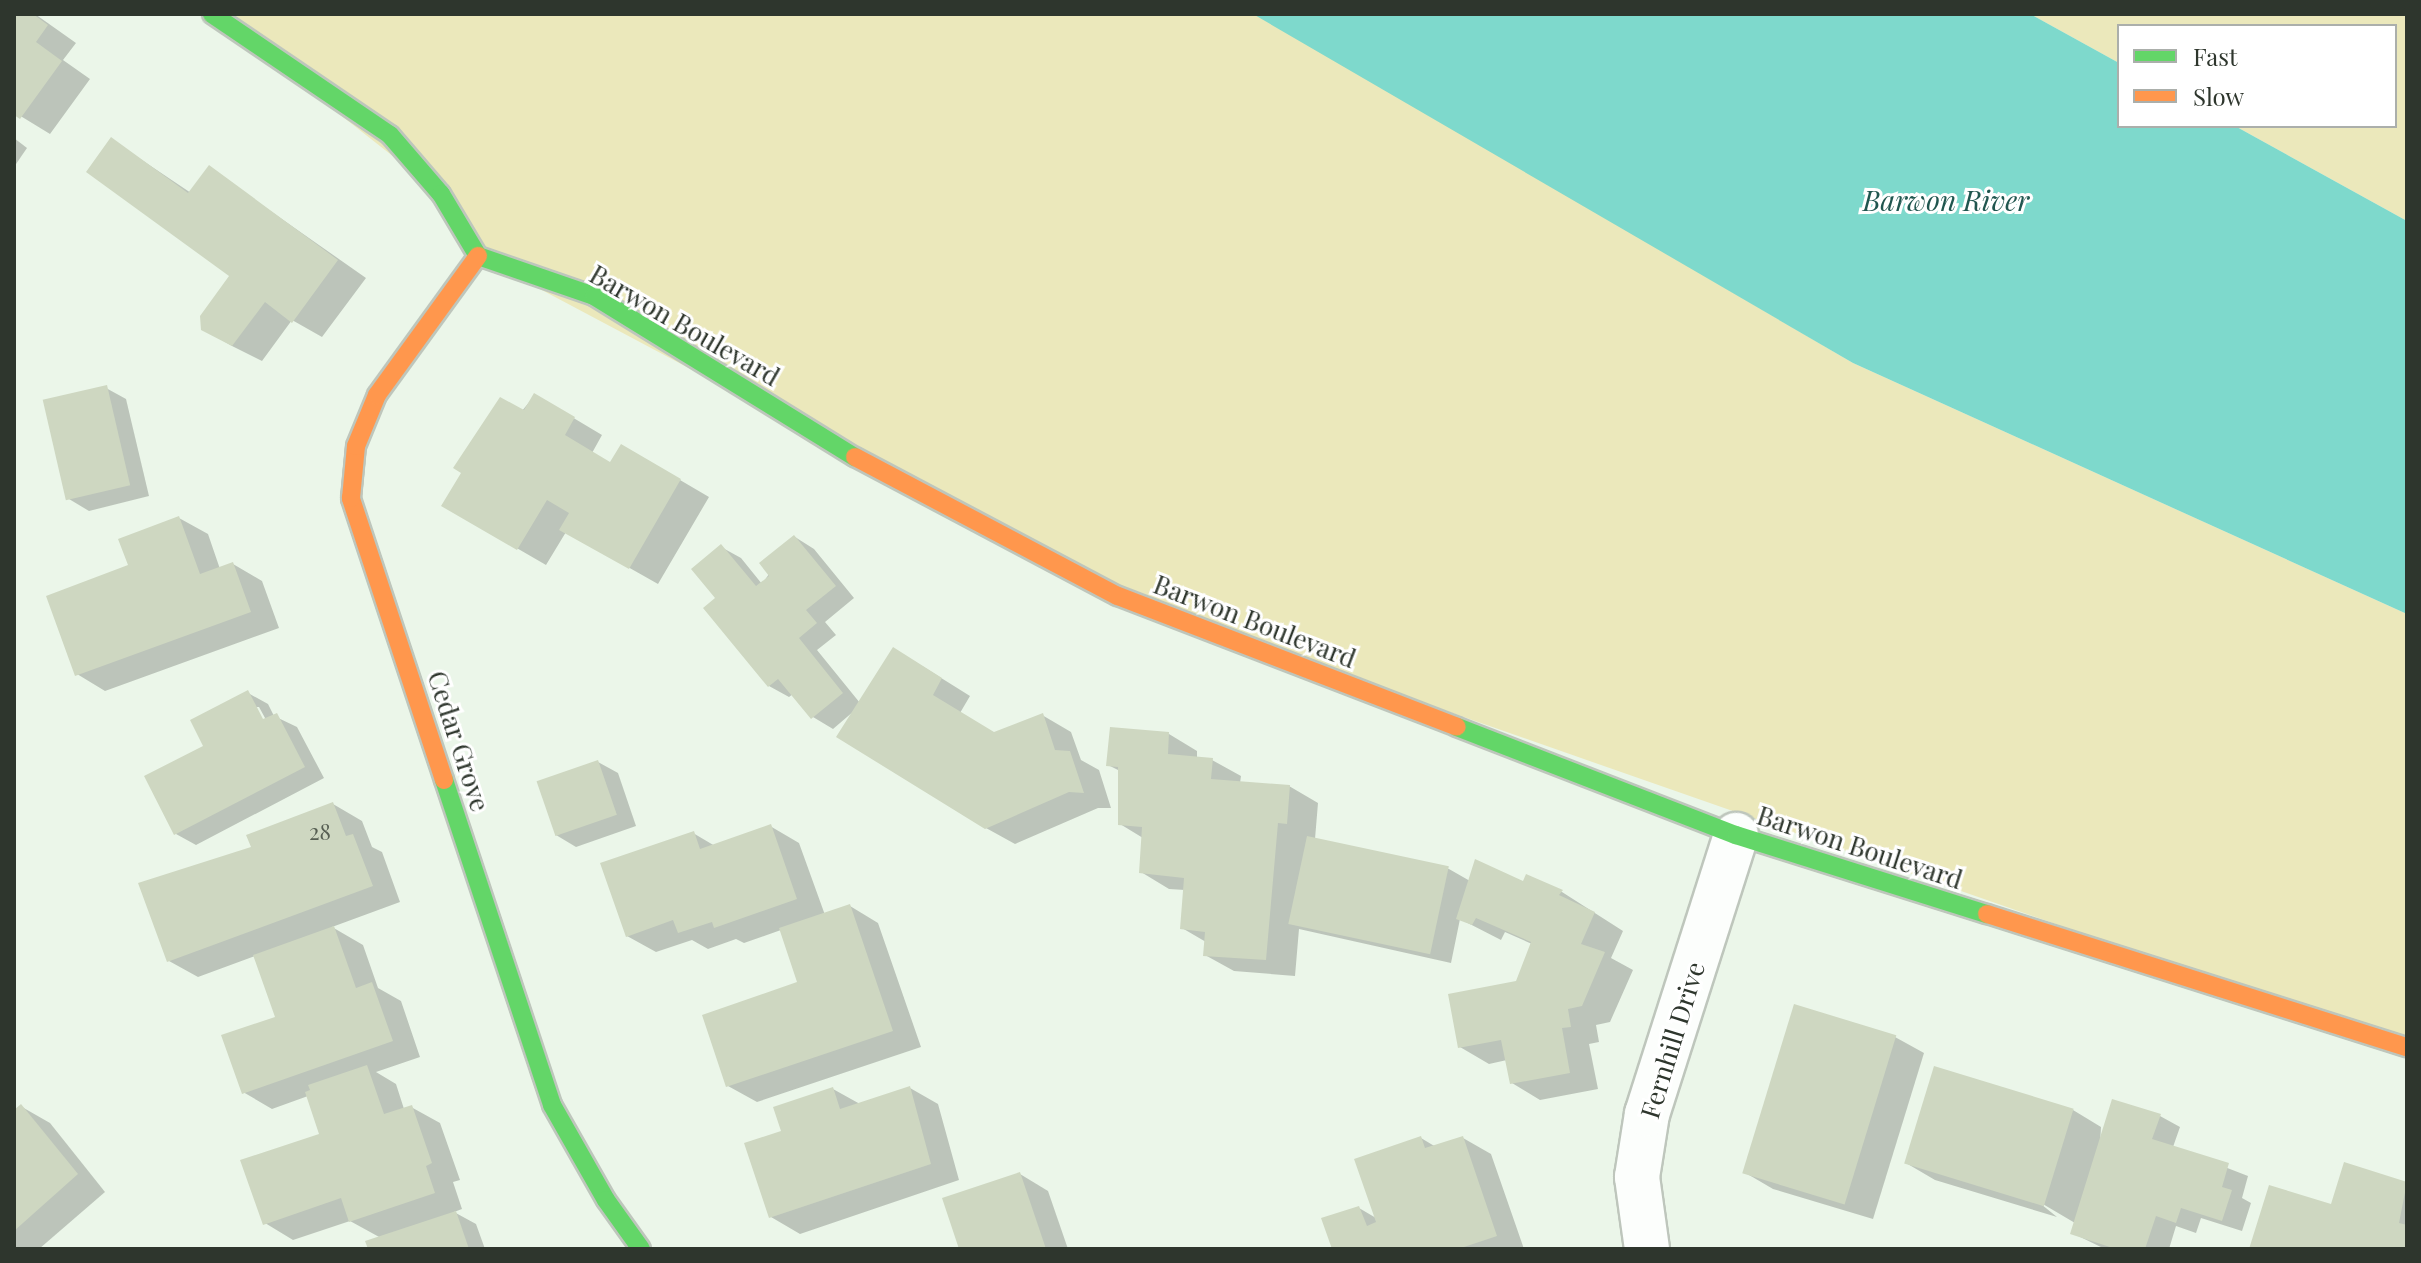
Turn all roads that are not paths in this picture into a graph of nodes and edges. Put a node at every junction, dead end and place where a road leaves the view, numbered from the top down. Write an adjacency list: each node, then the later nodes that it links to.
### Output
1 (212, 14): 2 (street)
2 (478, 256): 3 (street, Barwon Boulevard); 5 (street, Cedar Grove)
3 (1736, 835): 4 (street, Barwon Boulevard); 6 (street, Fernhill Drive)
4 (2407, 1047)
5 (641, 1249)
6 (1647, 1249)

